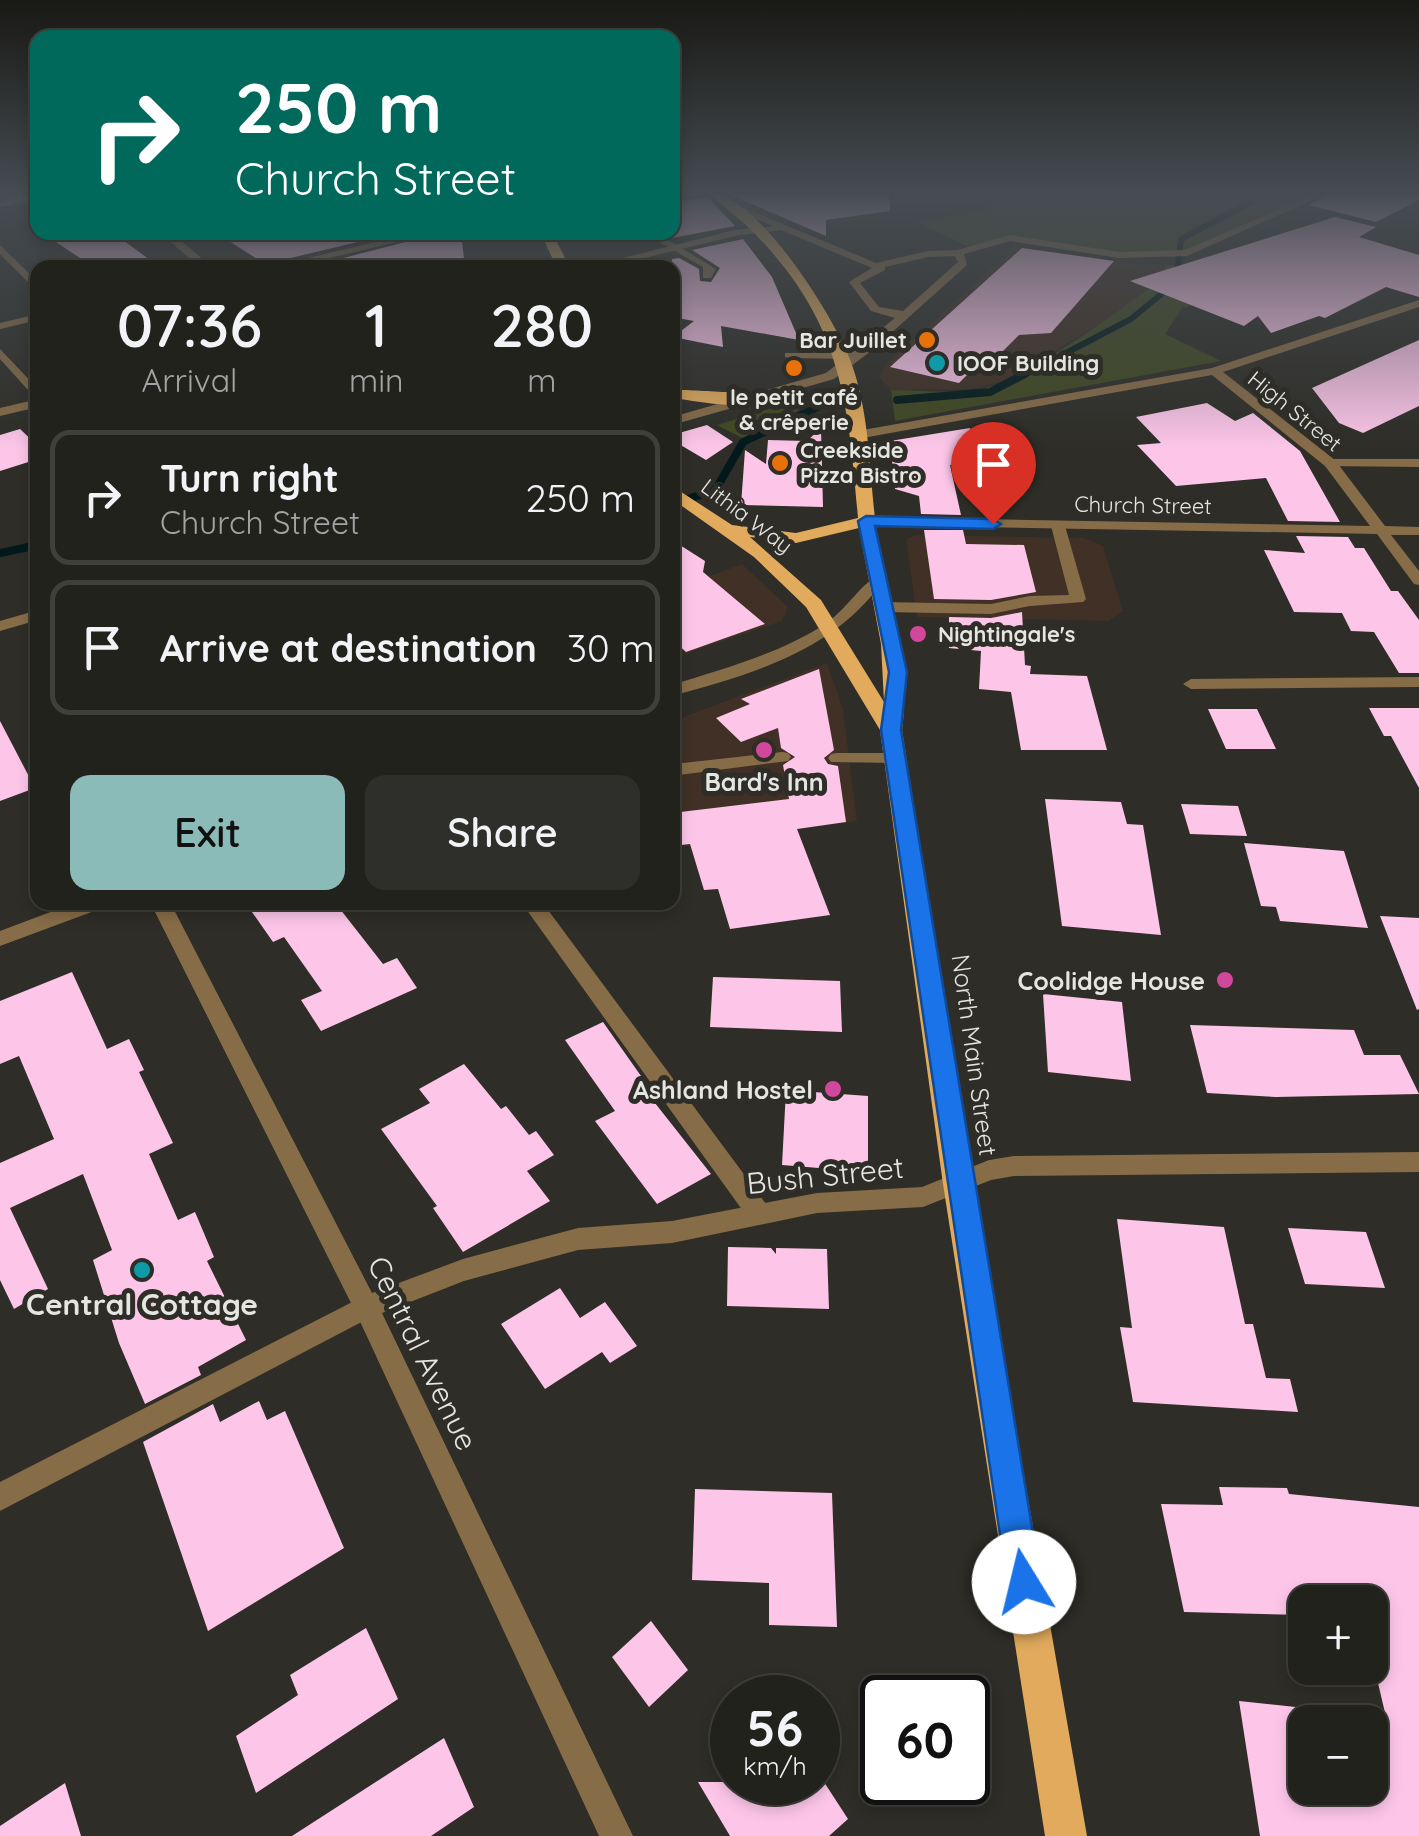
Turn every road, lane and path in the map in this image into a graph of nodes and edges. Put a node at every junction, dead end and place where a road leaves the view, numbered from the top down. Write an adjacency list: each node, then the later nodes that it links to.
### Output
1 (794, 279): 10 (main road, North Main Street)
2 (861, 279): 5 (street)
3 (946, 279): 5 (street)
4 (1419, 303): 11 (street)
5 (908, 314): 10 (street)
6 (30, 320): 7 (street)
7 (0, 326)
8 (0, 352): 12 (street)
9 (789, 355): 10 (street)
10 (842, 361): 14 (street); 18 (main road, North Main Street)
11 (1214, 371): 18 (street); 20 (street, High Street)
12 (30, 390)
13 (680, 394): 14 (main road)
14 (756, 397): 17 (street)
15 (30, 403): 16 (street)
16 (0, 412)
17 (680, 419)
18 (857, 435): 22 (main road, North Main Street)
19 (1419, 463): 20 (street)
20 (1330, 464): 25 (street, High Street)
21 (680, 497): 23 (main road, Lithia Way)
22 (866, 521): 23 (main road); 24 (street, Church Street); 28 (main road, North Main Street)
23 (716, 523): 32 (main road, Lithia Way)
24 (1058, 526): 25 (street, Church Street); 29 (street)
25 (1383, 531): 26 (street, Church Street); 27 (street, High Street)
26 (1419, 531)
27 (1419, 581)
28 (876, 582): 29 (main road, North Main Street); 32 (street)
29 (883, 607): 36 (main road, North Main Street)
30 (30, 617): 31 (street)
31 (0, 626)
32 (832, 630): 35 (street); 36 (main road, Lithia Way)
33 (1419, 682): 34 (street)
34 (1192, 684)
35 (680, 688)
36 (893, 744): 38 (street); 45 (main road, North Main Street)
37 (782, 757): 39 (street)
38 (837, 758)
39 (680, 769)
40 (77, 910): 43 (street)
41 (164, 910): 47 (street, Central Avenue)
42 (537, 910): 46 (street)
43 (0, 939)
44 (1419, 1162): 45 (street, Bush Street)
45 (958, 1184): 46 (street, Bush Street); 50 (main road, North Main Street)
46 (757, 1212): 47 (street, Bush Street)
47 (366, 1307): 48 (street, Bush Street); 49 (street, Central Avenue)
48 (0, 1496)
49 (616, 1836)
50 (1066, 1836)

